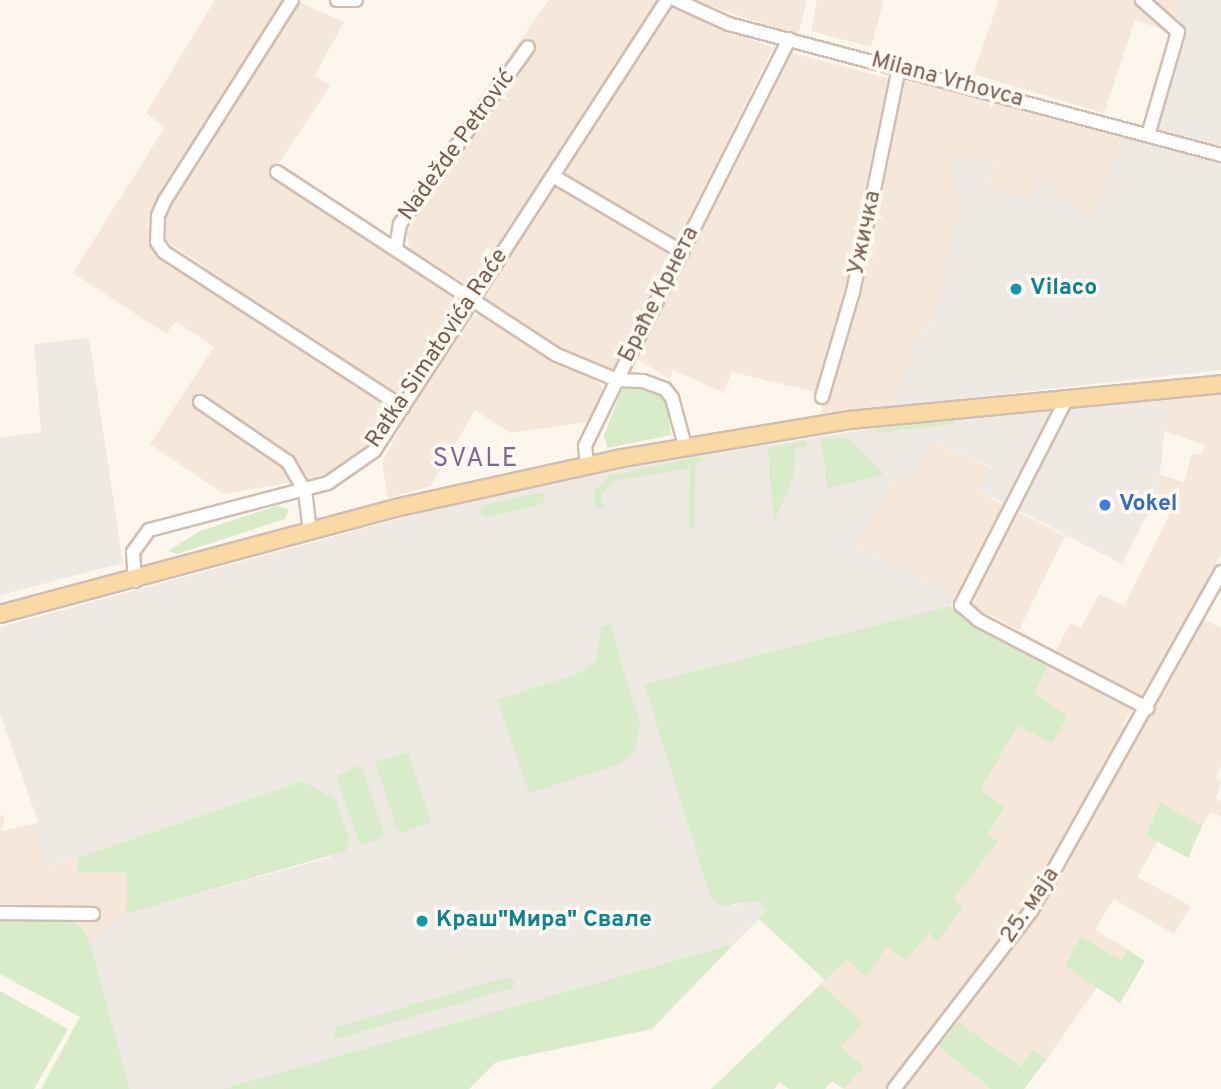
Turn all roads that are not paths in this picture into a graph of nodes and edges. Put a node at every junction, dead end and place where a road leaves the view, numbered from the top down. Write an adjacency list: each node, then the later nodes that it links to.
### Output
1 (292, 0): 22 (street)
2 (337, 0): 3 (street)
3 (356, 0)
4 (667, 0): 13 (street, Ratka Simatovića Raće)
5 (676, 0): 7 (street, Milana Vrhovca)
6 (1142, 0): 10 (street)
7 (789, 39): 9 (street, Milana Vrhovca); 15 (street, Браће Крнета)
8 (528, 47): 14 (street, Nadežde Petrović)
9 (899, 68): 10 (street, Milana Vrhovca); 19 (street, Ужичка)
10 (1147, 135): 11 (street, Milana Vrhovca)
11 (1221, 155)
12 (277, 172): 14 (street, Браће Крнета)
13 (553, 176): 15 (street); 16 (street, Ratka Simatovića Raće)
14 (396, 247): 16 (street, Браће Крнета)
15 (682, 252): 17 (street, Браће Крнета)
16 (472, 301): 17 (street, Браће Крнета); 22 (street, Ratka Simatovića Raće)
17 (617, 380): 23 (street); 24 (street)
18 (1221, 384): 20 (main road)
19 (822, 397)
20 (1068, 397): 23 (main road); 30 (street)
21 (200, 402): 25 (street)
22 (403, 407): 25 (street, Ratka Simatovića Raće)
23 (685, 446): 24 (main road)
24 (587, 465): 26 (main road)
25 (305, 491): 26 (street); 28 (street, Ratka Simatovića Raće)
26 (310, 530): 28 (main road)
27 (1221, 572): 30 (street, 25. маја)
28 (135, 581): 29 (main road)
29 (0, 614)
30 (1147, 708): 33 (street, 25. маја)
31 (0, 913): 32 (street)
32 (93, 914)
33 (894, 1089)

